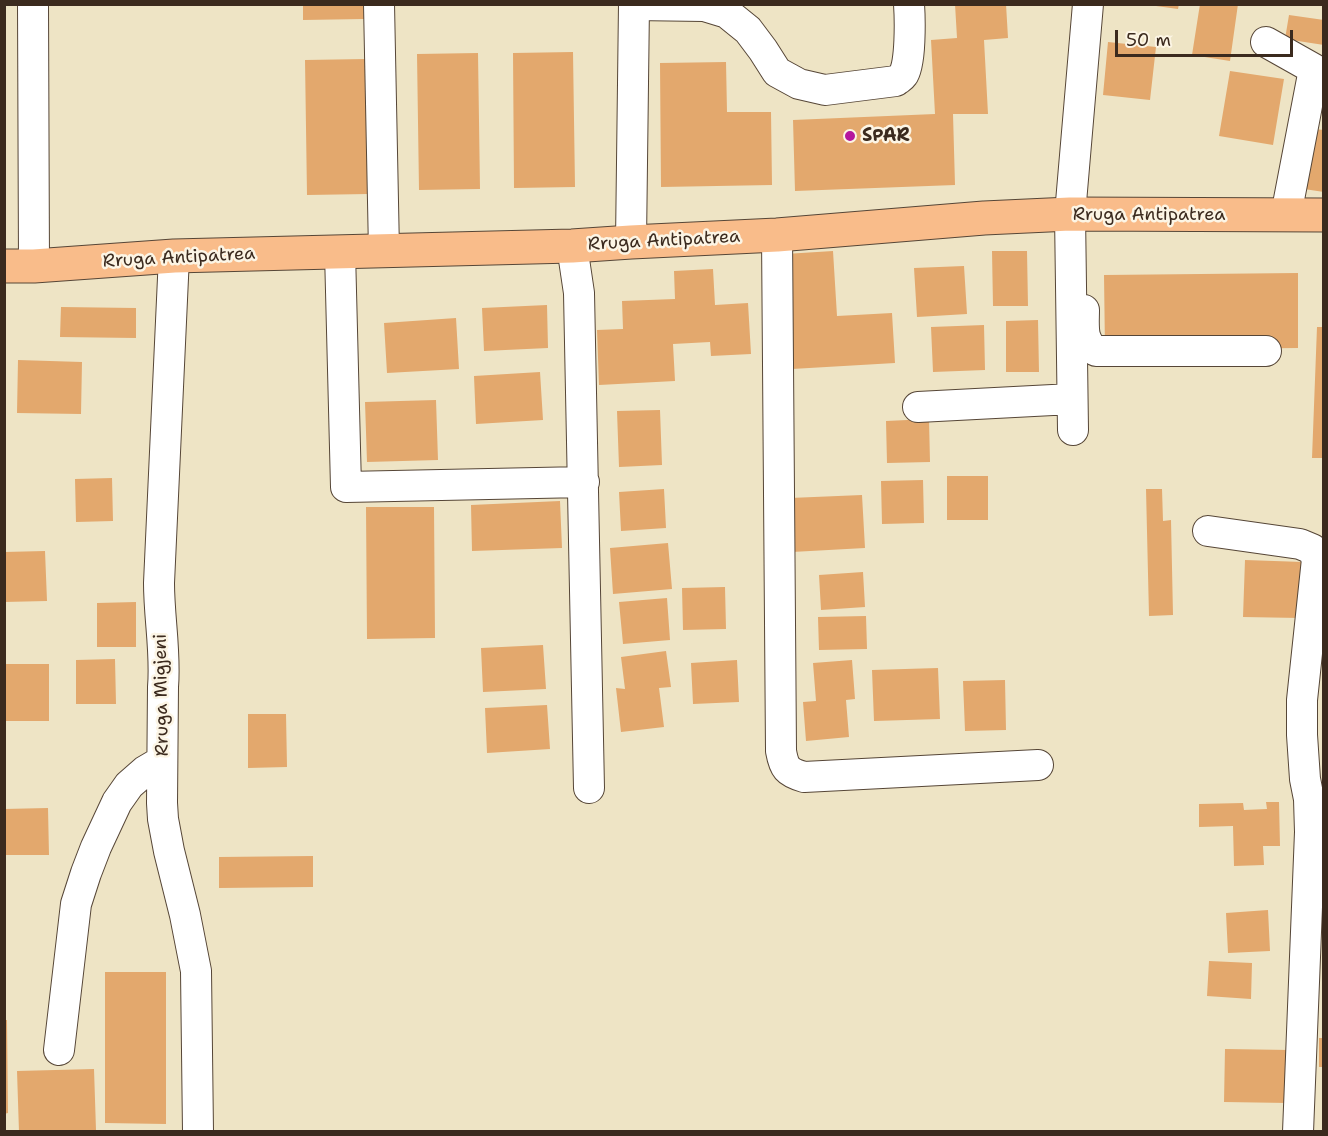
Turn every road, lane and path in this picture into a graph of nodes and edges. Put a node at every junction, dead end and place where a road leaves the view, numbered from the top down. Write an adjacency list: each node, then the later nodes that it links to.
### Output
1 (33, 4): 16 (street)
2 (379, 4): 13 (street)
3 (1088, 4): 7 (street)
4 (634, 5): 5 (street); 11 (street)
5 (910, 12)
6 (1266, 42): 8 (street)
7 (1079, 214): 8 (main road, Rruga Antipatrea); 10 (main road, Rruga Antipatrea); 17 (street); 18 (street)
8 (1286, 215): 9 (main road, Rruga Antipatrea)
9 (1323, 215)
10 (777, 235): 11 (main road, Rruga Antipatrea); 26 (street)
11 (631, 242): 12 (main road, Rruga Antipatrea)
12 (572, 246): 13 (main road, Rruga Antipatrea); 21 (street)
13 (384, 251): 14 (main road, Rruga Antipatrea)
14 (339, 252): 15 (main road, Rruga Antipatrea); 21 (street)
15 (174, 256): 16 (main road, Rruga Antipatrea); 25 (street, Rruga Migjeni)
16 (19, 266)
17 (1266, 351)
18 (1072, 399): 19 (street); 20 (street)
19 (918, 406)
20 (1073, 430)
21 (584, 482): 27 (street)
22 (1208, 531): 23 (street)
23 (1319, 588): 24 (street)
24 (1313, 705): 28 (street)
25 (162, 761): 30 (street); 32 (street, Rruga Migjeni)
26 (1038, 765)
27 (589, 788)
28 (1317, 832): 29 (street)
29 (1313, 1007): 31 (street)
30 (59, 1050)
31 (1312, 1080): 33 (street)
32 (198, 1131)
33 (1298, 1131)

